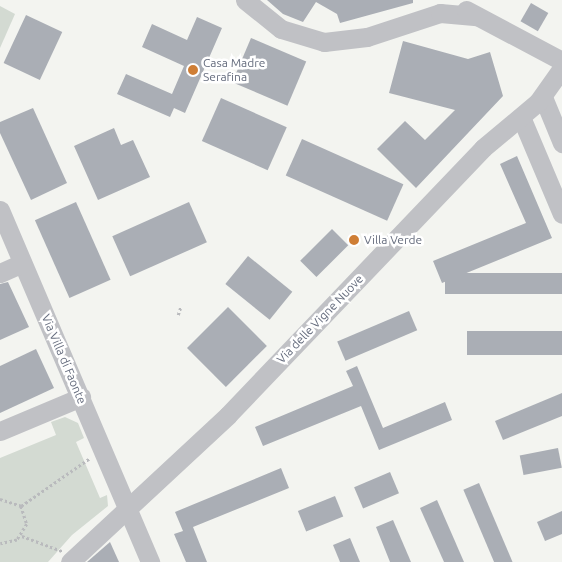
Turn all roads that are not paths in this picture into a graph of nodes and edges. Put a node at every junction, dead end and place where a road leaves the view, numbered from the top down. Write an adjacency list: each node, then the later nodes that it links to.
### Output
1 (245, 0): 3 (street)
2 (447, 0): 3 (street)
3 (477, 16): 4 (street)
4 (562, 61)
5 (562, 68): 6 (street, Via delle Vigne Nuove)
6 (543, 97): 7 (street, Via delle Vigne Nuove); 8 (street)
7 (521, 117): 10 (street); 15 (street, Via delle Vigne Nuove)
8 (562, 143)
9 (0, 210): 11 (street, Via Villa di Faonte)
10 (562, 214)
11 (22, 263): 12 (street); 13 (street, Via Villa di Faonte)
12 (0, 273)
13 (81, 397): 14 (street); 15 (street, Via Villa di Faonte)
14 (0, 431)
15 (128, 508): 16 (street, Via delle Vigne Nuove); 17 (street, Via Villa di Faonte)
16 (71, 561)
17 (150, 562)

